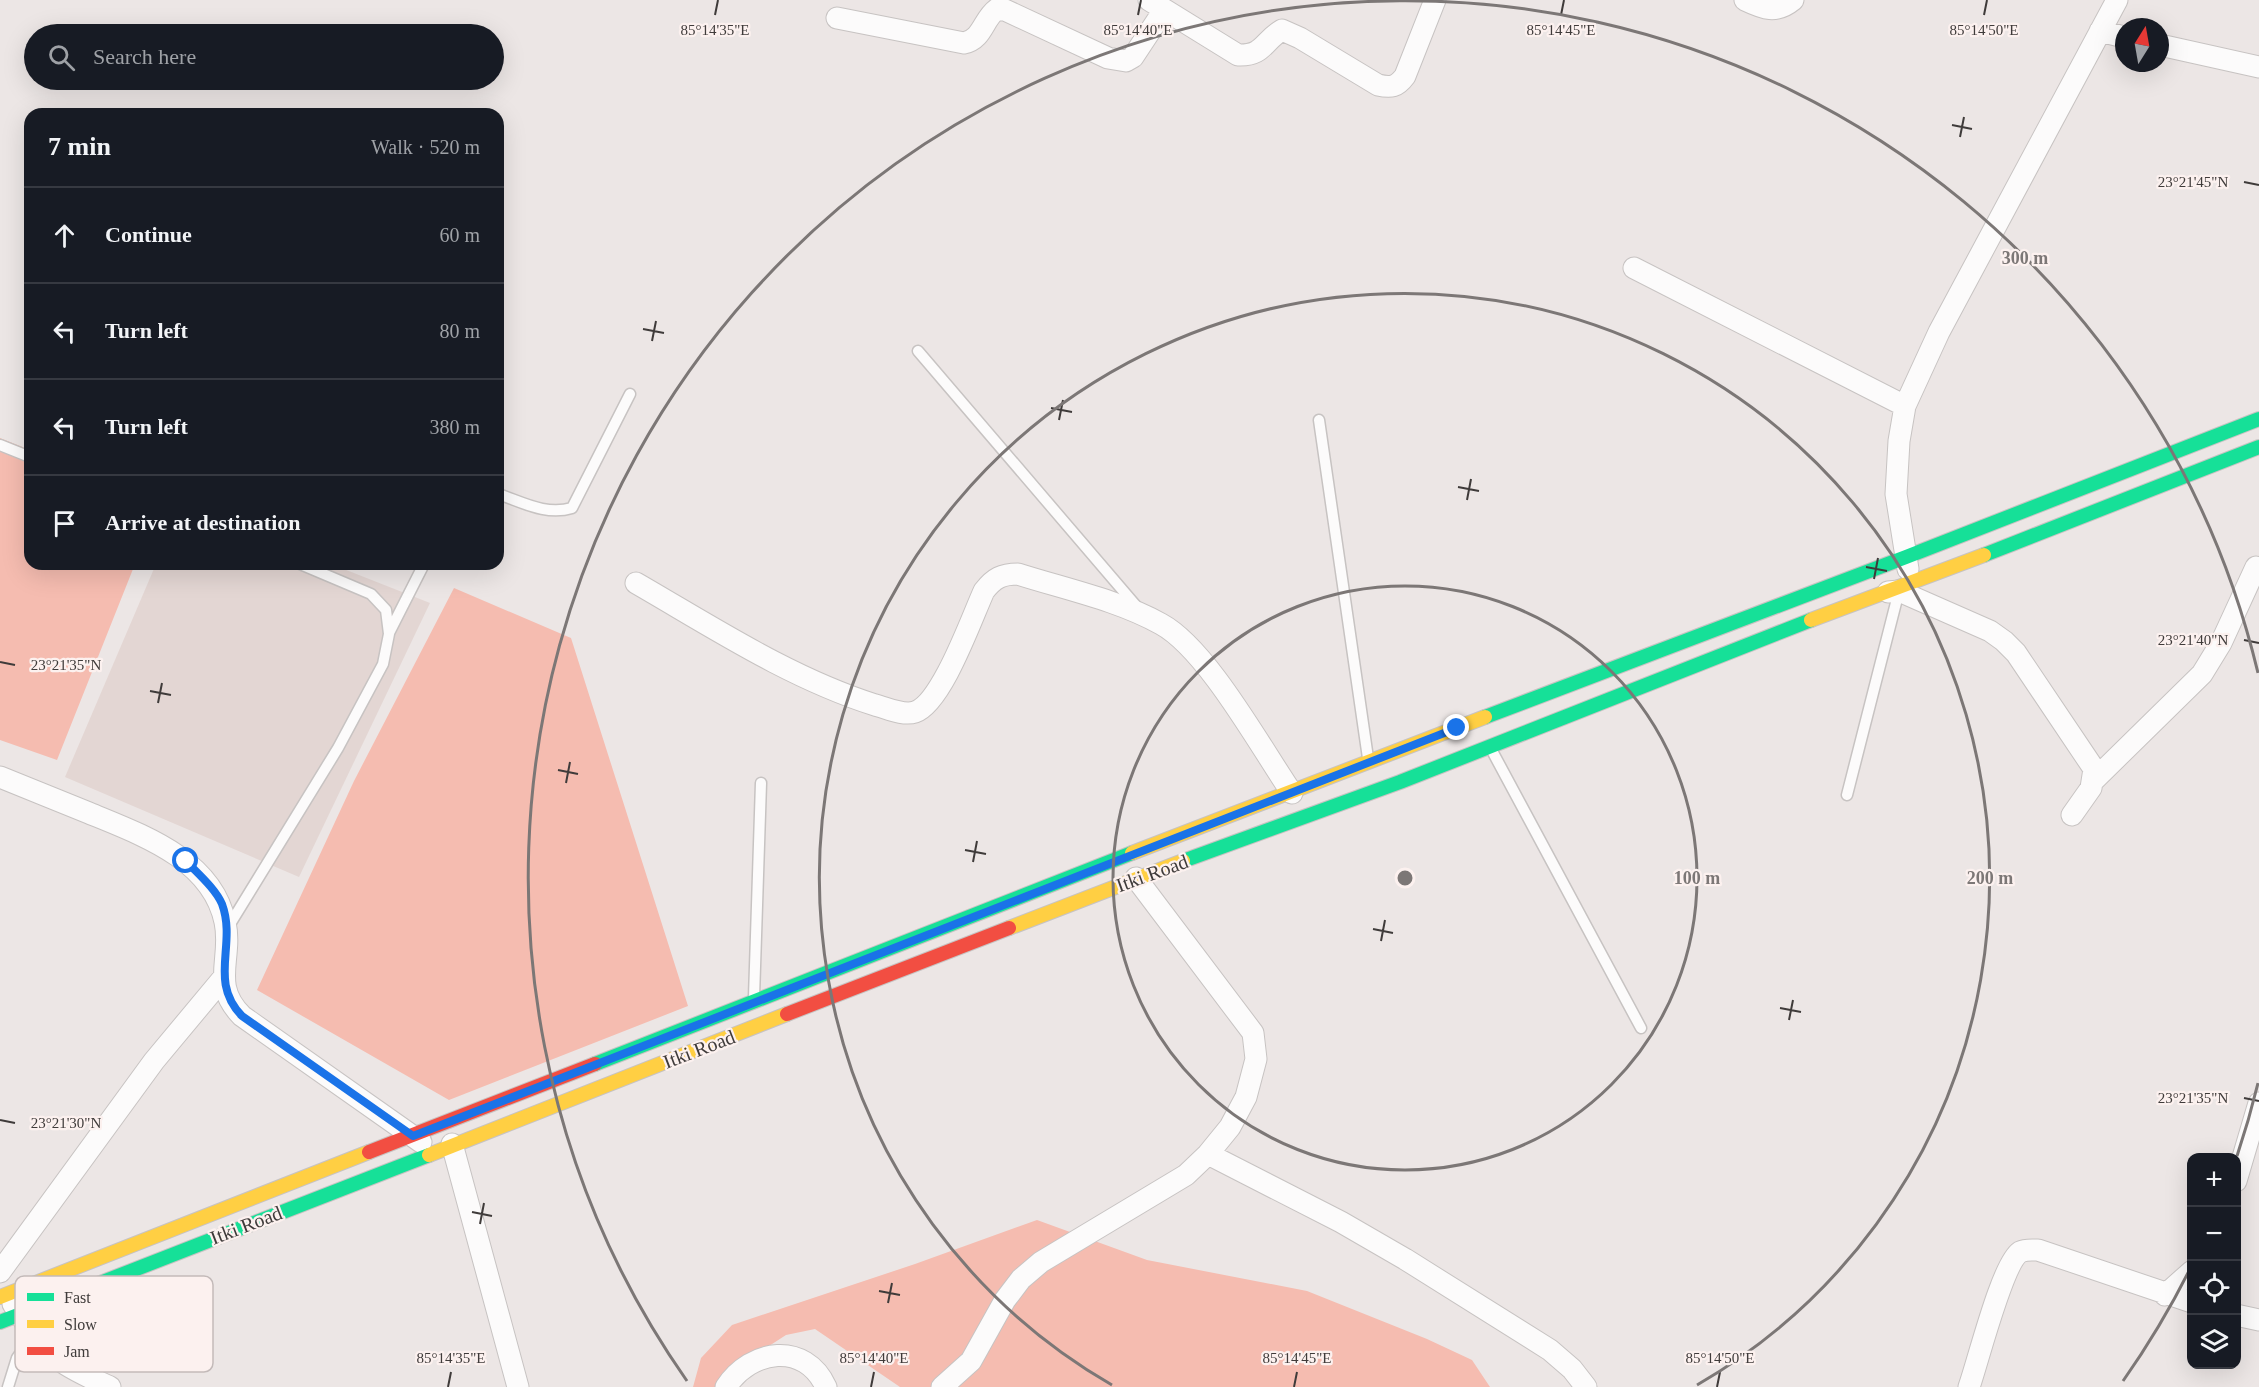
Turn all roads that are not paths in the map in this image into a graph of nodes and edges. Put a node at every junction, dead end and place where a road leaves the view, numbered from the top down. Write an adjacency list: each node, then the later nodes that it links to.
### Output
1 (1436, 0): 5 (street)
2 (1745, 0): 3 (street)
3 (1793, 0)
4 (2117, 0): 7 (street)
5 (1156, 5): 6 (street)
6 (837, 18)
7 (2100, 31): 8 (street); 14 (street)
8 (2115, 35)
9 (2169, 47): 10 (street)
10 (2259, 67)
11 (1634, 268): 14 (street)
12 (918, 351): 27 (lane)
13 (630, 394): 20 (lane)
14 (1905, 406): 21 (street)
15 (2259, 419): 21 (main road)
16 (1319, 420): 30 (lane)
17 (0, 445): 19 (lane)
18 (2259, 447): 26 (main road, Itki Road)
19 (24, 455)
20 (504, 496)
21 (1906, 557): 26 (street); 30 (main road)
22 (2256, 567): 32 (street)
23 (314, 570): 28 (lane)
24 (420, 570): 28 (lane)
25 (636, 583): 27 (street)
26 (1897, 589): 29 (main road, Itki Road); 32 (street); 35 (lane)
27 (1145, 616): 34 (street)
28 (389, 634): 38 (lane)
29 (1490, 747): 37 (main road, Itki Road); 41 (lane)
30 (1368, 761): 34 (main road)
31 (0, 777): 38 (street)
32 (2094, 780): 36 (street)
33 (761, 783): 40 (lane)
34 (1292, 793): 40 (main road)
35 (1847, 795)
36 (2072, 815)
37 (1136, 878): 44 (main road, Itki Road); 45 (street)
38 (227, 929): 39 (street)
39 (224, 977): 43 (street); 47 (street)
40 (754, 1000): 43 (main road)
41 (1641, 1028)
42 (2259, 1103): 46 (street)
43 (413, 1136): 44 (street); 49 (main road)
44 (443, 1147): 50 (main road, Itki Road); 63 (street)
45 (1208, 1154): 66 (street); 67 (street)
46 (2241, 1164)
47 (0, 1272)
48 (2187, 1275): 52 (street)
49 (44, 1276)
50 (115, 1276)
51 (2, 1292): 54 (street)
52 (2165, 1295): 53 (street); 68 (street)
53 (2187, 1301)
54 (15, 1306)
55 (15, 1316): 58 (main road, Itki Road)
56 (2241, 1316): 57 (street)
57 (2259, 1320)
58 (0, 1322)
59 (15, 1364): 61 (lane)
60 (77, 1372): 62 (street)
61 (8, 1387)
62 (110, 1387)
63 (518, 1387)
64 (726, 1387): 65 (street)
65 (826, 1387)
66 (942, 1387)
67 (1586, 1387)
68 (1969, 1387)

